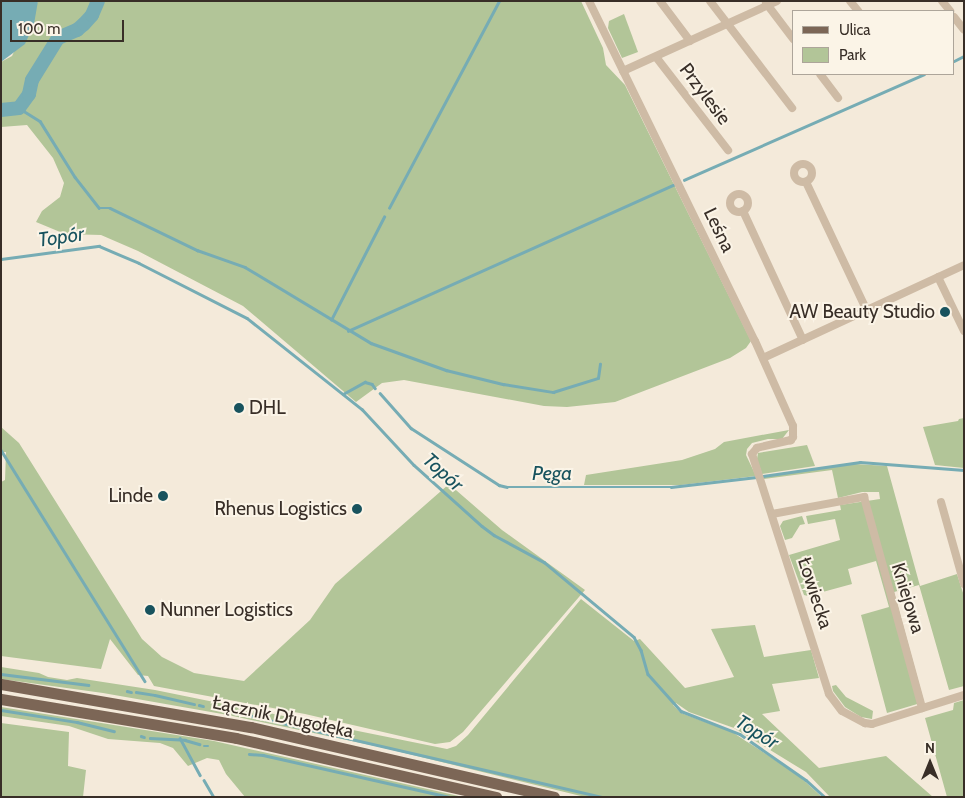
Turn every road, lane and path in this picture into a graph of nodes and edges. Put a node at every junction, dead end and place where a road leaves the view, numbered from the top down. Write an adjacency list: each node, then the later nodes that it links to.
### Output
1 (590, 1): 12 (street, Leśna)
2 (660, 1): 10 (street, Przylesie)
3 (710, 1): 7 (street)
4 (777, 1): 5 (street, Przylesie)
5 (766, 3): 7 (street, Przylesie); 9 (street)
6 (955, 17): 8 (street)
7 (727, 23): 10 (street, Przylesie); 15 (street)
8 (964, 30)
9 (792, 37)
10 (690, 41): 11 (street, Przylesie)
11 (656, 57): 12 (street, Przylesie); 16 (street, Przylesie)
12 (624, 71): 24 (street, Leśna)
13 (821, 75): 14 (street)
14 (838, 98)
15 (792, 108)
16 (728, 150)
17 (806, 182): 21 (street)
18 (743, 212): 23 (street)
19 (964, 265): 20 (street)
20 (938, 277): 21 (street); 22 (street)
21 (867, 311): 23 (street)
22 (964, 331)
23 (803, 340): 24 (street)
24 (762, 358): 25 (street, Leśna)
25 (753, 450): 27 (street, Łowiecka)
26 (941, 502): 28 (street)
27 (772, 514): 32 (street, Łowiecka); 32 (street, Kniejowa)
28 (964, 584)
29 (1, 684): 34 (main road, Łącznik Długołęka)
30 (964, 695): 32 (street)
31 (1, 699): 33 (main road, Łącznik Długołęka)
32 (922, 708)
33 (496, 797)
34 (554, 797)

